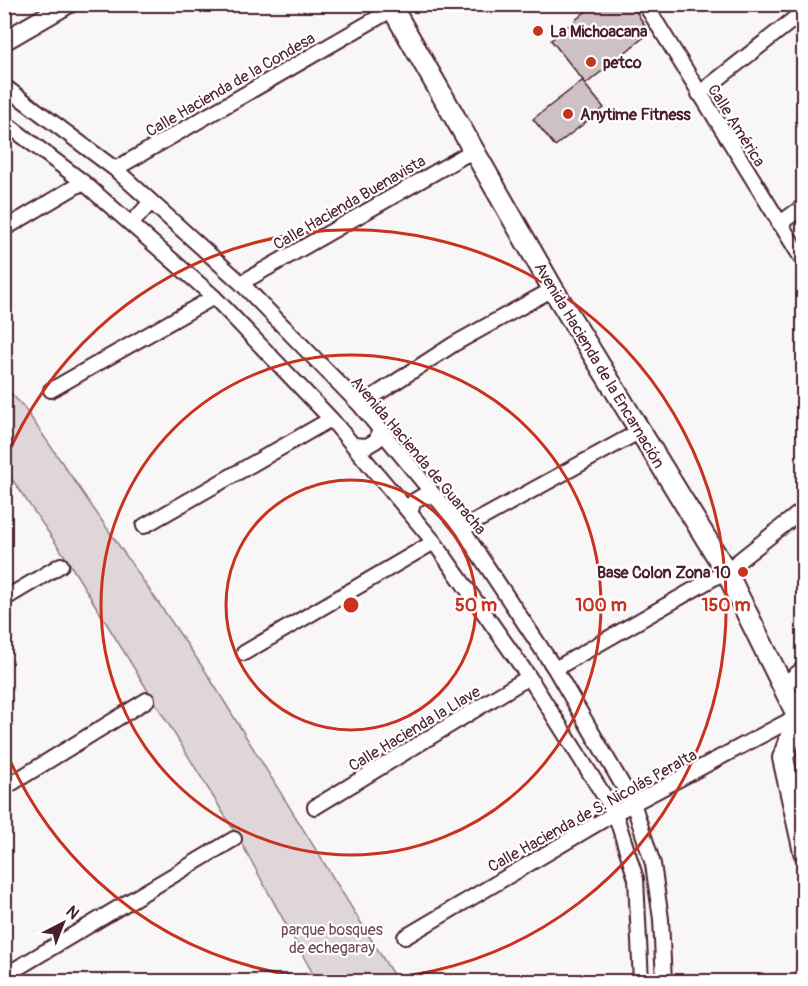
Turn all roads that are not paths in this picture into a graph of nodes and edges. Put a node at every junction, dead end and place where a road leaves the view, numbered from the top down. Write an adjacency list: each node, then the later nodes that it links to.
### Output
1 (68, 4): 5 (street)
2 (645, 4): 7 (street, Calle América)
3 (391, 7): 9 (main road, Avenida Hacienda de la Encarnación); 10 (street, Calle Hacienda de la Condesa)
4 (804, 11): 7 (street)
5 (4, 41)
6 (4, 86): 10 (street, Avenida Hacienda de Guaracha)
7 (699, 94): 15 (street, Calle América)
8 (4, 122): 11 (street)
9 (474, 150): 18 (street, Calle Hacienda Buenavista); 19 (main road, Avenida Hacienda de la Encarnación)
10 (115, 170): 12 (street, Avenida Hacienda de Guaracha)
11 (83, 182): 14 (street); 16 (street)
12 (151, 202): 14 (street); 18 (street, Avenida Hacienda de Guaracha)
13 (804, 206): 15 (street)
14 (131, 224): 20 (street)
15 (779, 224): 17 (street, Calle América)
16 (4, 229)
17 (804, 262)
18 (241, 283): 22 (street, Avenida Hacienda de Guaracha)
19 (553, 289): 22 (street); 25 (main road, Avenida Hacienda de la Encarnación)
20 (214, 297): 21 (street); 23 (street)
21 (51, 390)
22 (360, 405): 24 (street, Avenida Hacienda de Guaracha)
23 (331, 418): 26 (street); 30 (street)
24 (379, 430): 26 (street); 27 (street, Avenida Hacienda de Guaracha)
25 (640, 431): 31 (street); 34 (main road, Avenida Hacienda de la Encarnación)
26 (353, 445): 29 (street)
27 (437, 498): 29 (street); 31 (street, Avenida Hacienda de Guaracha)
28 (804, 509): 34 (street)
29 (410, 513): 32 (street)
30 (144, 526)
31 (462, 529): 38 (street, Avenida Hacienda de Guaracha)
32 (434, 542): 36 (street); 39 (street)
33 (61, 565): 35 (street)
34 (726, 571): 38 (street); 40 (main road, Avenida Hacienda de la Encarnación)
35 (4, 599)
36 (244, 653)
37 (804, 668): 40 (street)
38 (555, 669): 44 (street, Avenida Hacienda de Guaracha)
39 (529, 677): 45 (street, Calle Hacienda la Llave); 46 (street)
40 (783, 685): 42 (main road, Avenida Hacienda de la Encarnación)
41 (147, 700): 43 (street)
42 (801, 722): 44 (street, Calle Hacienda de S. Nicolás Peralta); 48 (main road)
43 (4, 788)
44 (633, 803): 46 (street, Calle Hacienda de S. Nicolás Peralta); 52 (street, Avenida Hacienda de Guaracha)
45 (315, 807)
46 (615, 813): 49 (street, Calle Hacienda de S. Nicolás Peralta); 51 (street)
47 (234, 839): 50 (street)
48 (804, 852)
49 (405, 936)
50 (4, 976)
51 (641, 981)
52 (664, 981)

